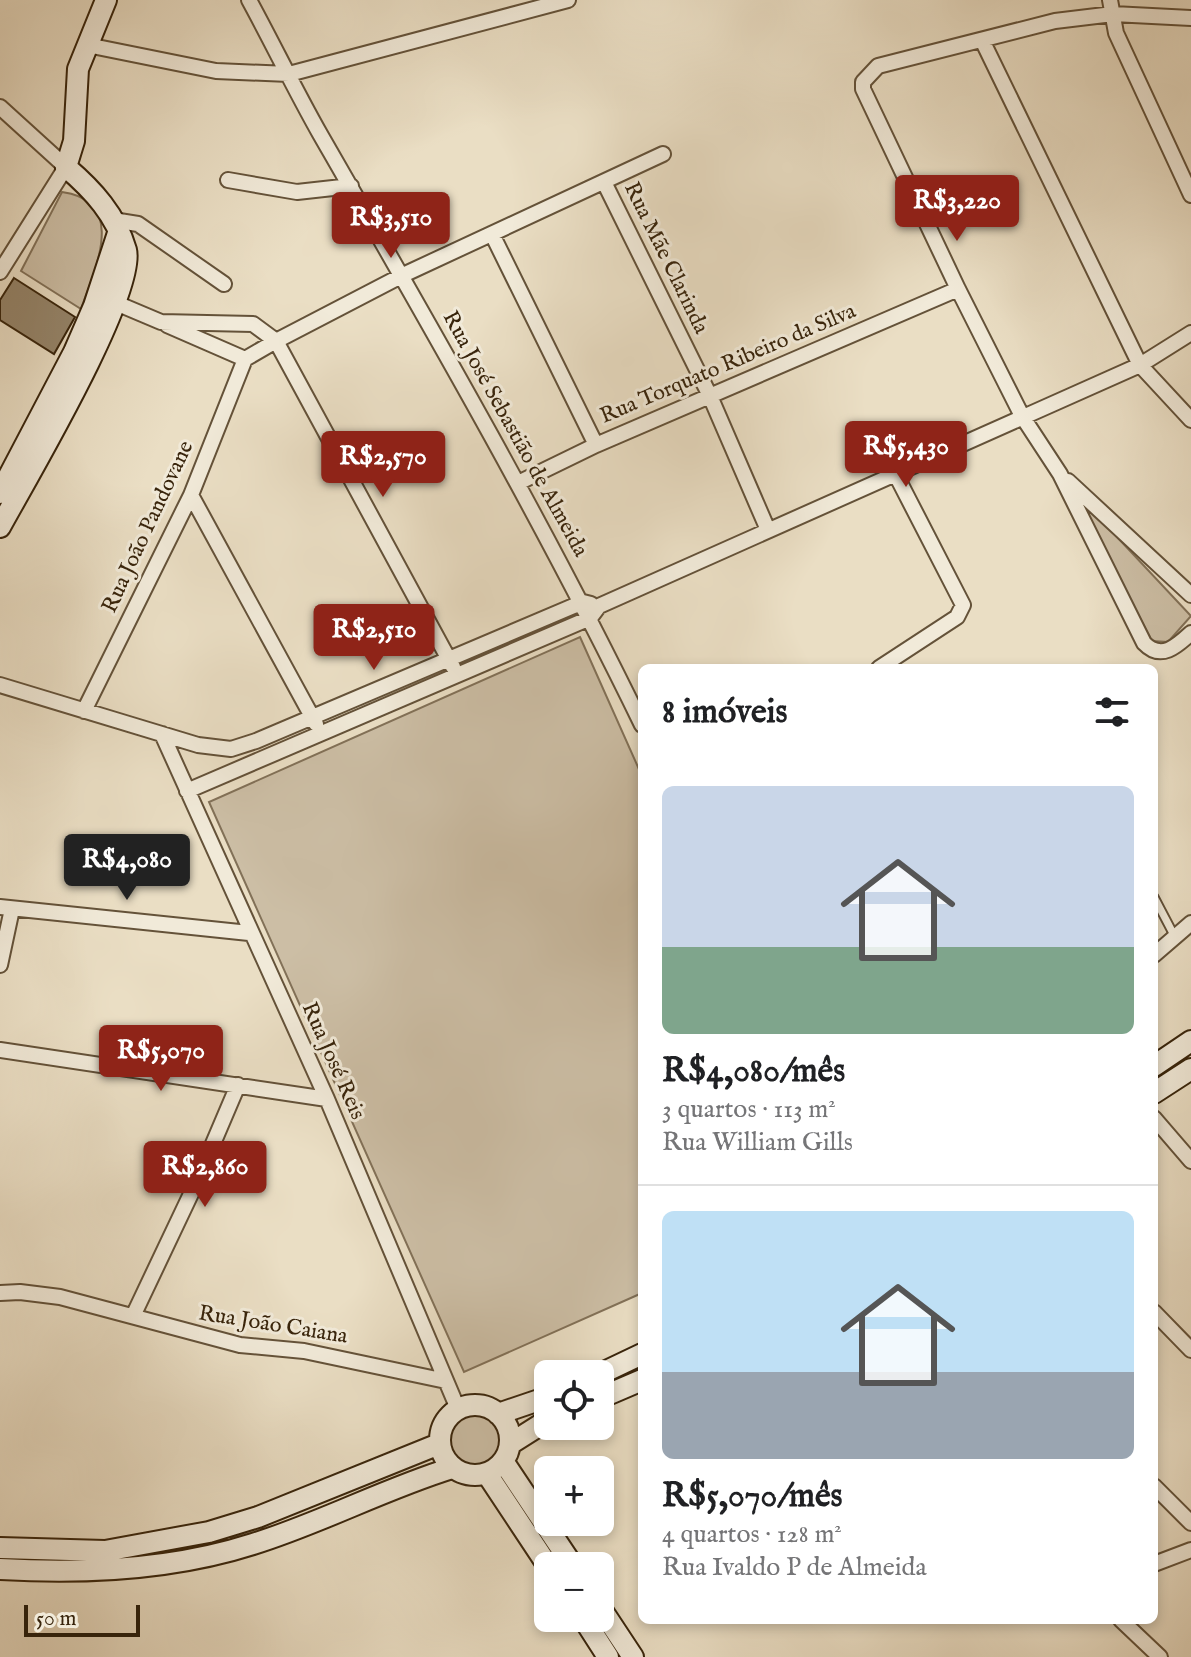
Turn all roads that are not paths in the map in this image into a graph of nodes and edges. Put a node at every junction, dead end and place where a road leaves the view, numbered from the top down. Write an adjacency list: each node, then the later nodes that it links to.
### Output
1 (106, 0): 7 (main road)
2 (568, 0): 8 (street)
3 (254, 3): 8 (street, Rua José Sebastião de Almeida)
4 (1112, 7): 5 (street); 6 (street); 15 (street)
5 (1191, 18)
6 (982, 40): 21 (street); 27 (street)
7 (87, 45): 8 (street); 11 (main road)
8 (289, 74): 14 (street, Rua José Sebastião de Almeida)
9 (0, 107): 11 (street)
10 (663, 154): 13 (street)
11 (66, 167): 16 (main road); 18 (street)
12 (228, 180): 14 (street)
13 (604, 182): 17 (street); 28 (street, Rua Mãe Clarinda)
14 (351, 186): 19 (street, Rua José Sebastião de Almeida)
15 (1191, 195)
16 (116, 226): 20 (street); 22 (main road); 35 (main road)
17 (492, 234): 19 (street); 31 (street)
18 (0, 272)
19 (403, 275): 25 (street); 34 (street, Rua José Sebastião de Almeida)
20 (224, 284)
21 (958, 289): 28 (street, Rua Torquato Ribeiro da Silva); 29 (street)
22 (116, 303): 23 (street); 37 (main road)
23 (161, 322): 25 (street); 26 (street)
24 (1191, 333): 27 (street)
25 (276, 341): 26 (street); 44 (street)
26 (245, 359): 36 (street, Rua João Pandovane)
27 (1140, 365): 29 (street); 30 (street)
28 (710, 396): 31 (street, Rua Torquato Ribeiro da Silva); 38 (street, Rua Mãe Clarinda)
29 (1022, 416): 32 (street); 33 (street)
30 (1191, 420)
31 (596, 445): 34 (street, Rua Torquato Ribeiro da Silva)
32 (895, 473): 38 (street); 43 (street)
33 (1060, 474): 39 (street); 42 (street)
34 (518, 483): 40 (street, Rua José Sebastião de Almeida)
35 (0, 493)
36 (191, 495): 46 (street, Rua João Pandovane); 48 (street)
37 (2, 517)
38 (768, 530): 41 (street)
39 (1191, 595)
40 (583, 602): 41 (street, Rua José Sebastião de Almeida); 44 (street)
41 (595, 612): 44 (street); 47 (street, Rua José Sebastião de Almeida)
42 (1191, 633)
43 (885, 664)
44 (453, 668): 48 (street); 49 (street)
45 (0, 685): 46 (street)
46 (84, 711): 50 (street)
47 (638, 715)
48 (313, 718): 49 (street); 51 (street)
49 (319, 732): 52 (street)
50 (162, 734): 51 (street); 53 (street, Rua José Reis)
51 (231, 749): 52 (street)
52 (237, 768): 53 (street)
53 (187, 791): 57 (street, Rua José Reis)
54 (1158, 905): 58 (lane)
55 (6, 908): 57 (street); 60 (street)
56 (1191, 923): 58 (street)
57 (249, 933): 67 (street, Rua José Reis)
58 (1175, 937): 59 (street)
59 (1158, 952)
60 (0, 965)
61 (1191, 1041): 63 (main road)
62 (0, 1050): 65 (street)
63 (1158, 1063)
64 (1191, 1069): 66 (main road)
65 (238, 1085): 67 (street); 71 (street)
66 (1158, 1090)
67 (327, 1099): 76 (street, Rua José Reis)
68 (1158, 1123): 69 (street)
69 (1191, 1161)
70 (0, 1293): 71 (street, Rua João Caiana)
71 (134, 1314): 76 (street, Rua João Caiana)
72 (1158, 1316): 73 (street)
73 (1191, 1350)
74 (638, 1356): 75 (main road)
75 (614, 1367)
76 (446, 1381): 80 (street, Rua José Reis)
77 (638, 1382): 78 (main road)
78 (614, 1392)
79 (534, 1402): 81 (main road)
80 (458, 1409): 81 (main road); 83 (main road)
81 (498, 1414): 84 (main road)
82 (534, 1432): 84 (main road)
83 (439, 1444): 85 (main road); 88 (main road)
84 (500, 1460): 85 (main road); 90 (main road); 91 (main road)
85 (452, 1468): 93 (main road)
86 (1158, 1490): 87 (street)
87 (1191, 1523)
88 (0, 1548)
89 (1191, 1550): 92 (street)
90 (542, 1552)
91 (563, 1552)
92 (1158, 1562)
93 (0, 1569)
94 (1125, 1624): 99 (street)
95 (614, 1628): 98 (main road)
96 (592, 1632): 97 (main road)
97 (608, 1657)
98 (633, 1657)
99 (1160, 1657)

